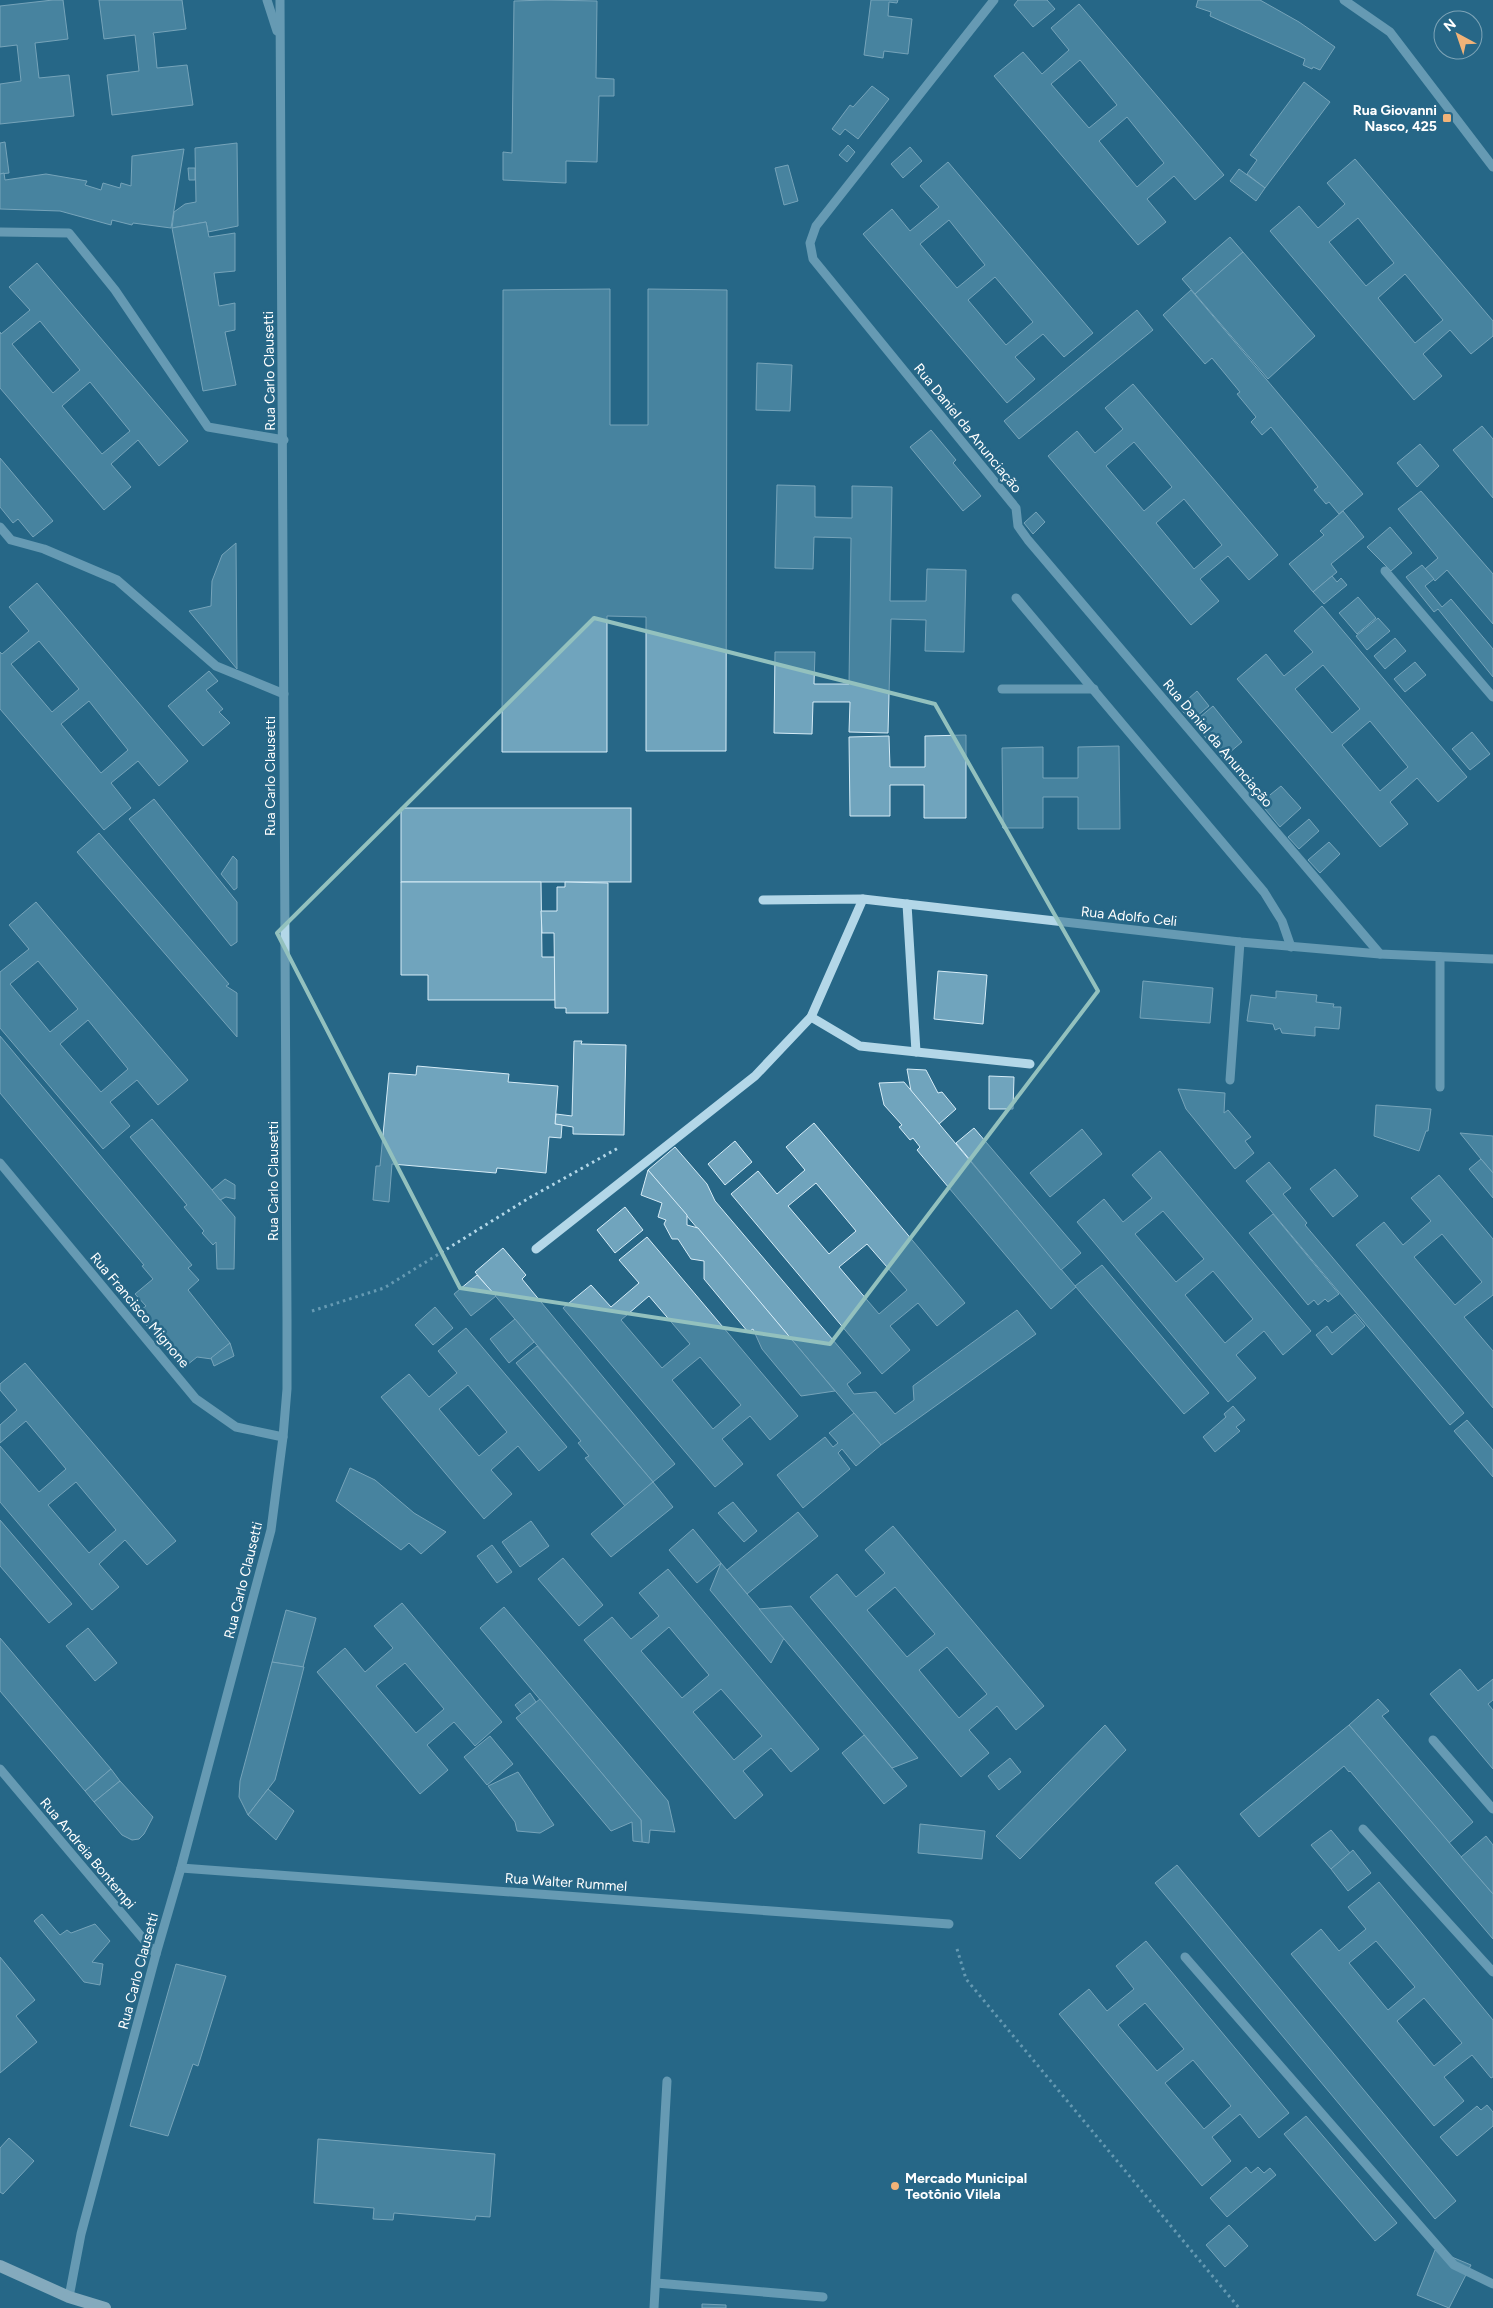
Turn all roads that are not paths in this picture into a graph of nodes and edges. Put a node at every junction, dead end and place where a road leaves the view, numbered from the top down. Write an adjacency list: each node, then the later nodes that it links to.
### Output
1 (267, 0): 5 (street, Rua Carlo Clausetti)
2 (280, 0): 5 (street, Rua Carlo Clausetti)
3 (994, 0): 21 (street, Rua Daniel da Anunciação)
4 (1344, 0): 6 (street)
5 (280, 38): 8 (street, Rua Carlo Clausetti)
6 (1493, 168)
7 (0, 232): 8 (street)
8 (284, 440): 14 (street, Rua Carlo Clausetti)
9 (0, 527): 14 (street)
10 (1385, 571): 15 (street)
11 (1016, 598): 13 (street)
12 (1002, 689): 13 (street)
13 (1094, 690): 20 (street)
14 (284, 694): 31 (street, Rua Carlo Clausetti)
15 (1493, 697)
16 (863, 899): 17 (street, Rua Adolfo Celi); 18 (street, Rua Adolfo Celi); 24 (street)
17 (763, 900)
18 (907, 904): 19 (street, Rua Adolfo Celi); 25 (street)
19 (1240, 942): 20 (street, Rua Adolfo Celi); 27 (street)
20 (1291, 947): 21 (street, Rua Adolfo Celi)
21 (1380, 954): 22 (street, Rua Adolfo Celi)
22 (1440, 957): 23 (street, Rua Adolfo Celi); 28 (street)
23 (1493, 959)
24 (811, 1017): 25 (street); 30 (street)
25 (916, 1052): 26 (street)
26 (1030, 1064)
27 (1230, 1080)
28 (1440, 1088)
29 (0, 1163): 31 (street, Rua Francisco Mignone)
30 (536, 1248)
31 (283, 1436): 36 (street, Rua Carlo Clausetti)
32 (1433, 1740): 34 (street)
33 (0, 1769): 38 (street, Rua Andreia Bontempi)
34 (1493, 1809)
35 (1364, 1829): 40 (street)
36 (182, 1868): 37 (street, Rua Walter Rummel); 38 (street, Rua Carlo Clausetti)
37 (949, 1924)
38 (156, 1954): 45 (street, Rua Carlo Clausetti)
39 (1185, 1957): 44 (street)
40 (1493, 1972)
41 (667, 2081): 43 (street)
42 (0, 2266): 45 (main road)
43 (656, 2283): 46 (street); 48 (street)
44 (1493, 2284)
45 (69, 2297): 47 (main road)
46 (824, 2297)
47 (105, 2308)
48 (654, 2308)

